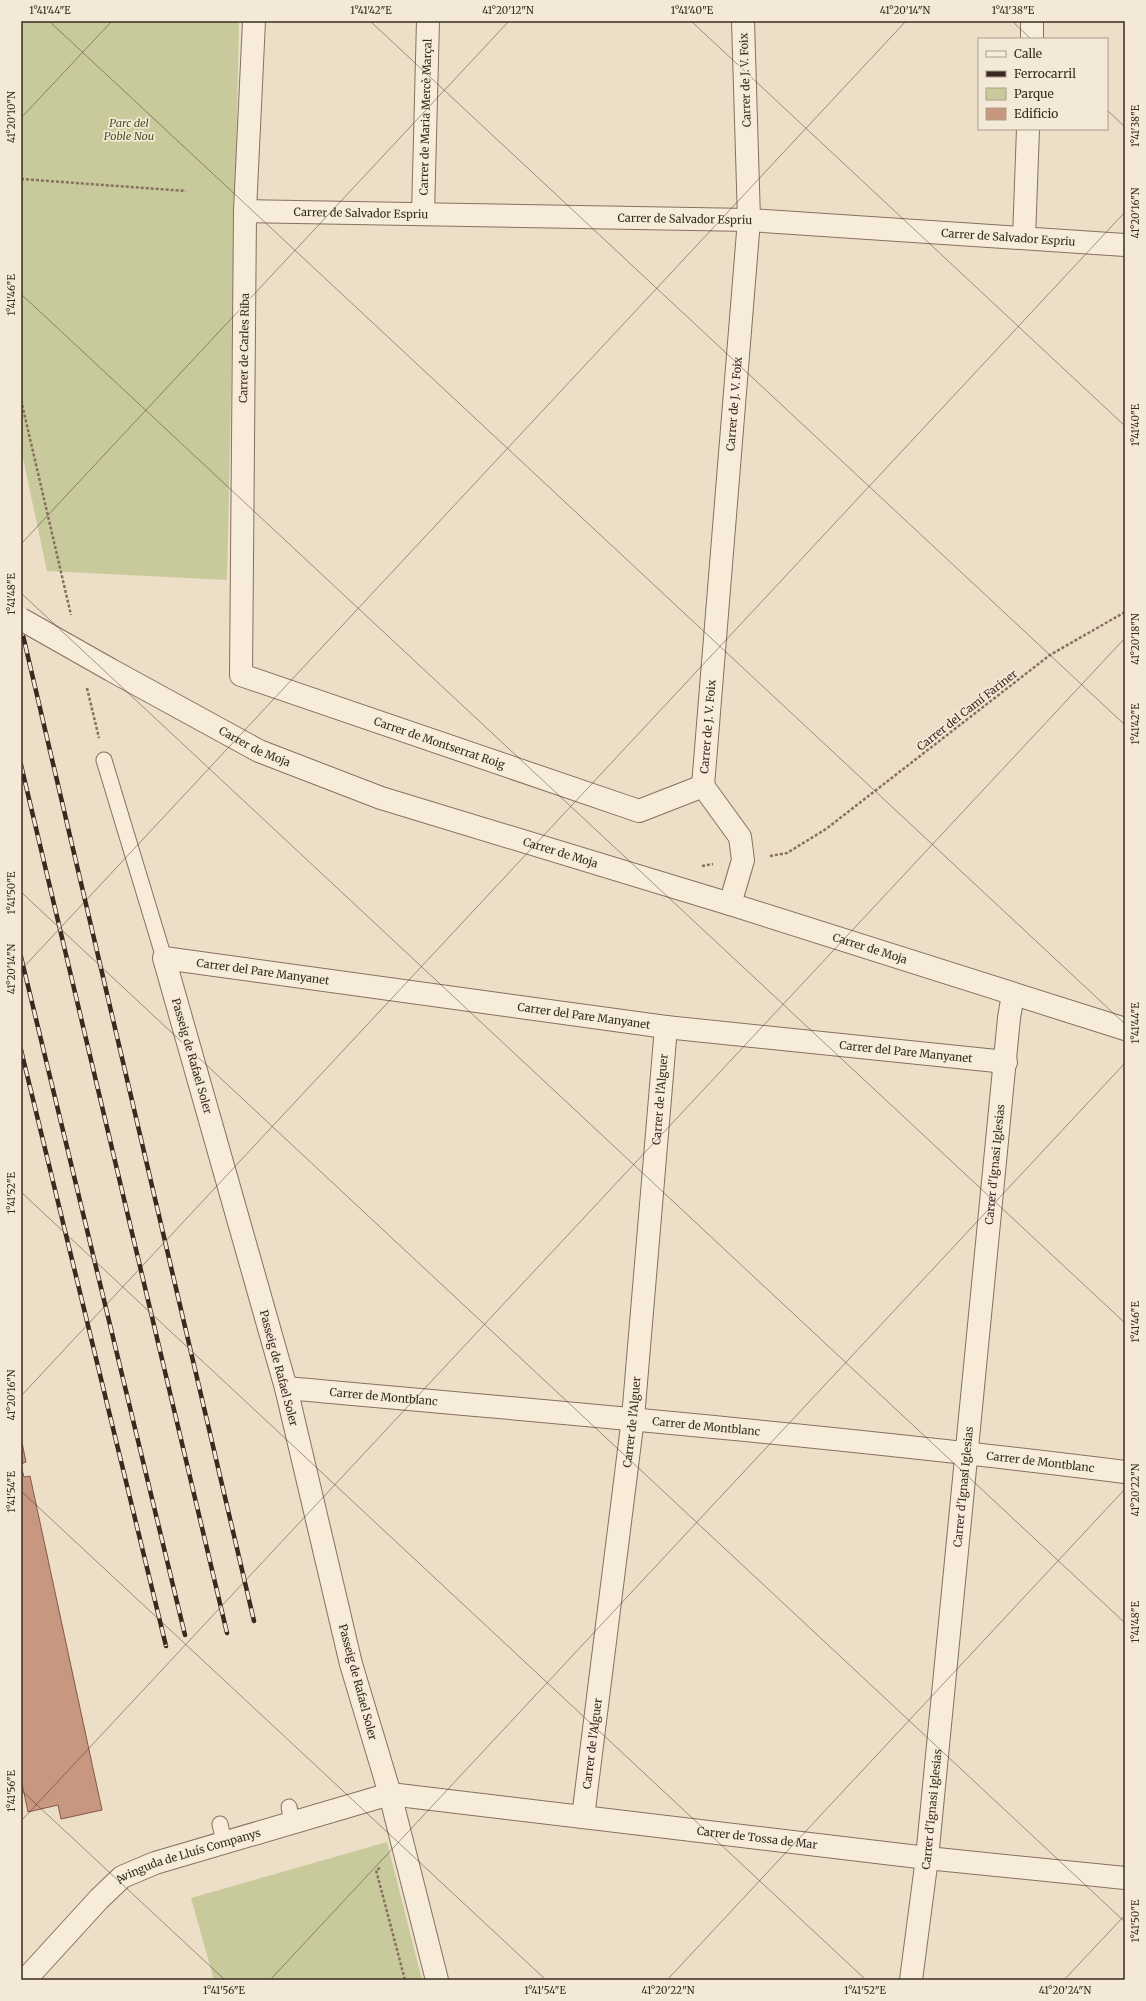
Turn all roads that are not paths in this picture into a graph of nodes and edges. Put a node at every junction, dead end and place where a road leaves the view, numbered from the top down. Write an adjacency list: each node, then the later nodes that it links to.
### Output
1 (254, 21): 7 (street, Carrer de Carles Riba)
2 (428, 21): 8 (street, Carrer de Maria Mercè Marçal)
3 (744, 21): 9 (street, Carrer de J. V. Foix)
4 (1032, 21): 5 (street)
5 (1032, 38)
6 (1028, 130): 10 (street)
7 (245, 211): 8 (street, Carrer de Salvador Espriu); 13 (street, Carrer de Carles Riba)
8 (424, 214): 9 (street, Carrer de Salvador Espriu)
9 (749, 220): 10 (street, Carrer de Salvador Espriu); 15 (street, Carrer de J. V. Foix)
10 (1024, 238): 11 (street, Carrer de Salvador Espriu)
11 (1125, 245)
12 (21, 619): 17 (street, Carrer de Moja, bridge)
13 (241, 675): 16 (street, Carrer de Montserrat Roig)
14 (104, 760): 18 (lane, Passeig de Rafael Soler)
15 (703, 786): 16 (street, Carrer de J. V. Foix); 17 (street, Carrer de J. V. Foix)
16 (639, 811)
17 (730, 904): 19 (street, Carrer de Moja)
18 (164, 958): 20 (street, Carrer del Pare Manyanet); 23 (street, Passeig de Rafael Soler)
19 (1014, 994): 21 (street, Carrer de Moja); 22 (street, Carrer d'Ignasi Iglesias)
20 (666, 1026): 22 (street, Carrer del Pare Manyanet); 24 (street, Carrer de l'Alguer)
21 (1125, 1029)
22 (1006, 1062): 25 (street, Carrer d'Ignasi Iglesias)
23 (286, 1388): 24 (street, Carrer de Montblanc); 27 (street, Passeig de Rafael Soler)
24 (632, 1418): 25 (street, Carrer de Montblanc); 28 (street, Carrer de l'Alguer)
25 (966, 1452): 26 (street, Carrer de Montblanc); 29 (street, Carrer d'Ignasi Iglesias)
26 (1125, 1472)
27 (390, 1794): 28 (street, Carrer de Tossa de Mar); 31 (street, Avinguda de Lluís Companys); 32 (street, Passeig de Rafael Soler)
28 (583, 1817): 29 (street, Carrer de Tossa de Mar)
29 (926, 1858): 30 (street, Carrer de Tossa de Mar); 33 (street, Carrer d'Ignasi Iglesias)
30 (1125, 1878)
31 (25, 1980)
32 (437, 1980)
33 (911, 1980)

